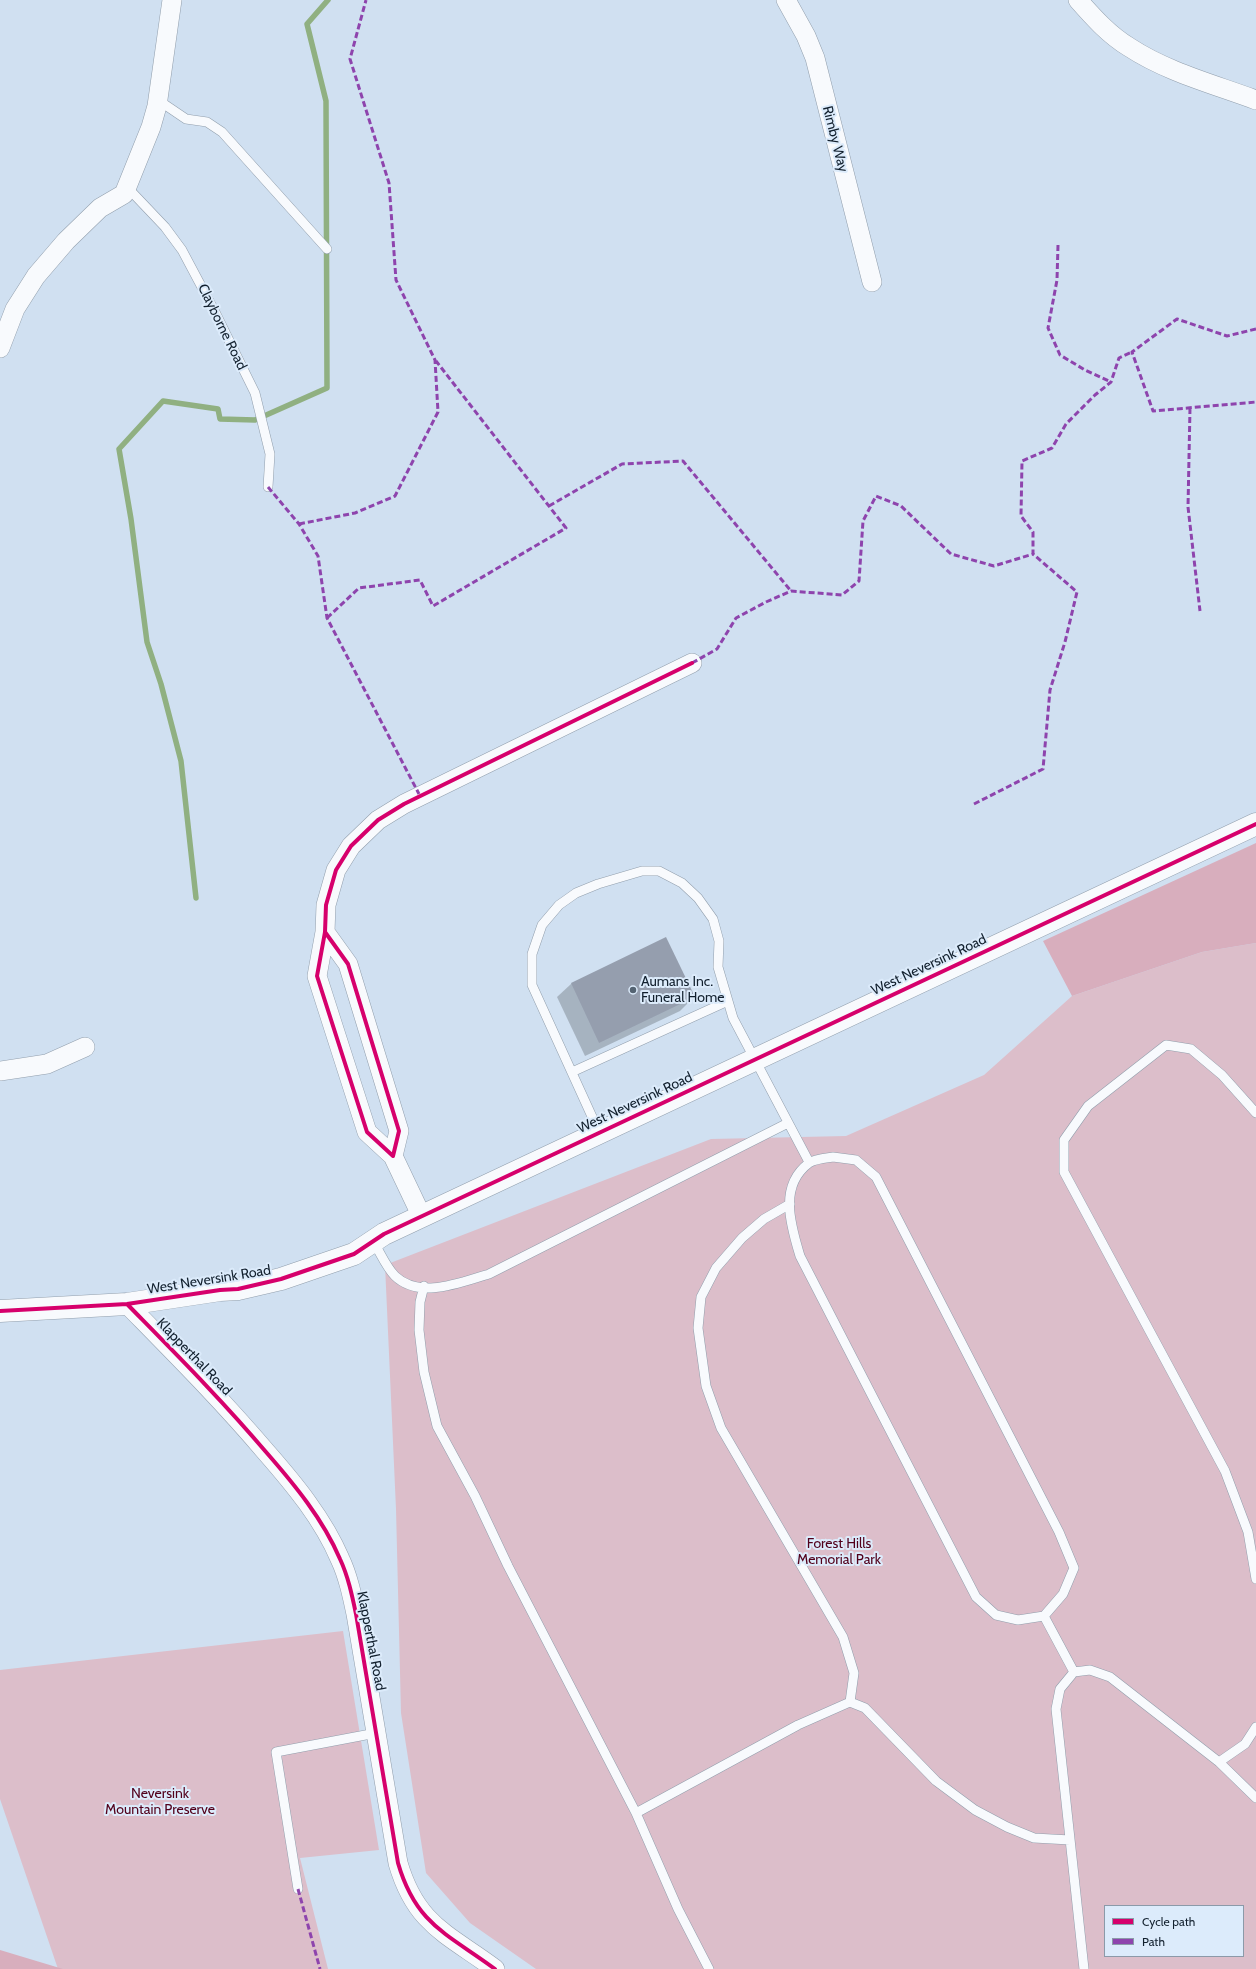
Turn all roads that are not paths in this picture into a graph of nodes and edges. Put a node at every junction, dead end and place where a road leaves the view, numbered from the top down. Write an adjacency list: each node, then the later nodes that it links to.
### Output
1 (172, 0): 4 (street)
2 (786, 0): 8 (street, Rimby Way)
3 (1078, 0): 5 (street)
4 (158, 100): 6 (street); 7 (lane)
5 (1256, 100)
6 (127, 187): 9 (street); 10 (lane, Clayborne Road)
7 (327, 249)
8 (872, 282)
9 (0, 348)
10 (268, 487)
11 (692, 663): 13 (street)
12 (1256, 824): 16 (street, West Neversink Road)
13 (325, 932): 22 (street); 22 (street)
14 (728, 1001): 16 (lane); 18 (lane); 18 (lane)
15 (85, 1047): 17 (street)
16 (754, 1059): 20 (lane); 21 (street, West Neversink Road)
17 (0, 1071)
18 (572, 1072): 21 (lane)
19 (1256, 1113): 30 (lane)
20 (788, 1122): 23 (lane); 27 (lane)
21 (599, 1132): 25 (street, West Neversink Road)
22 (393, 1156): 25 (street)
23 (810, 1162): 24 (lane); 31 (lane)
24 (790, 1204): 31 (lane); 33 (lane)
25 (422, 1217): 26 (street, West Neversink Road)
26 (373, 1241): 27 (lane); 28 (street, West Neversink Road)
27 (424, 1286): 38 (lane)
28 (127, 1304): 29 (street, West Neversink Road); 35 (street, Klapperthal Road)
29 (0, 1311)
30 (1256, 1579)
31 (1044, 1616): 32 (lane)
32 (1074, 1672): 36 (lane); 39 (lane)
33 (850, 1702): 38 (lane); 39 (lane)
34 (1256, 1727): 36 (lane)
35 (376, 1733): 40 (lane); 41 (street, Klapperthal Road)
36 (1219, 1762): 37 (lane)
37 (1256, 1798)
38 (636, 1813): 42 (lane)
39 (1070, 1840): 43 (lane)
40 (298, 1889)
41 (495, 1969)
42 (709, 1969)
43 (1084, 1969)

